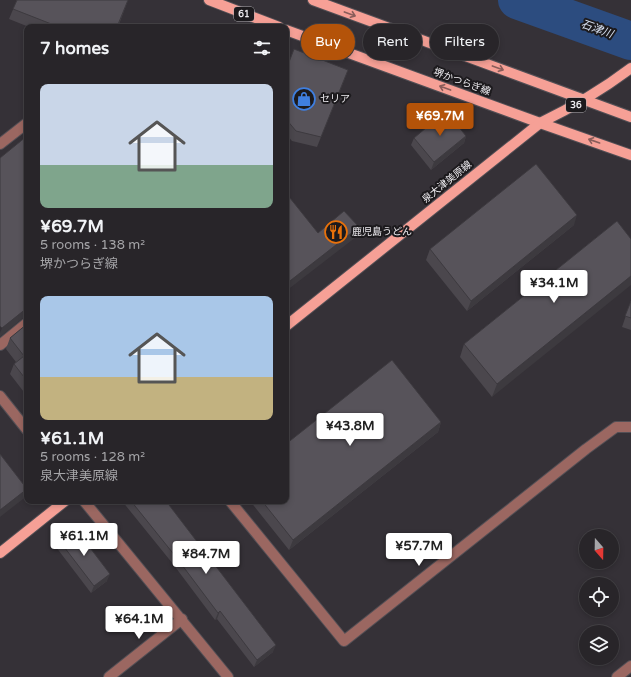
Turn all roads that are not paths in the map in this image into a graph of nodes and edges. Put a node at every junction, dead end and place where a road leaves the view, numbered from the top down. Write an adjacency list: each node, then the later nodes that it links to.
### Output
1 (209, 0): 3 (main road, 61)
2 (313, 0): 6 (main road, one-way to 6)
3 (271, 24)
4 (289, 31): 8 (main road, 堺かつらぎ線, one-way to 4)
5 (631, 68): 6 (main road, 泉大津美原線 / 36)
6 (585, 100): 7 (main road); 8 (main road, 泉大津美原線 / 36)
7 (631, 117)
8 (540, 123): 11 (main road, 堺かつらぎ線, one-way to 8); 12 (main road, 泉大津美原線 / 36)
9 (24, 125): 10 (street)
10 (0, 144)
11 (631, 154)
12 (289, 324)
13 (24, 325): 14 (street)
14 (0, 345)
15 (0, 396): 16 (street)
16 (24, 426)
17 (631, 428): 20 (street)
18 (61, 504): 21 (main road)
19 (86, 504): 22 (street)
20 (232, 504)
21 (0, 553)
22 (182, 620): 24 (street); 25 (street)
23 (631, 666): 26 (street)
24 (109, 677)
25 (228, 677)
26 (617, 677)

